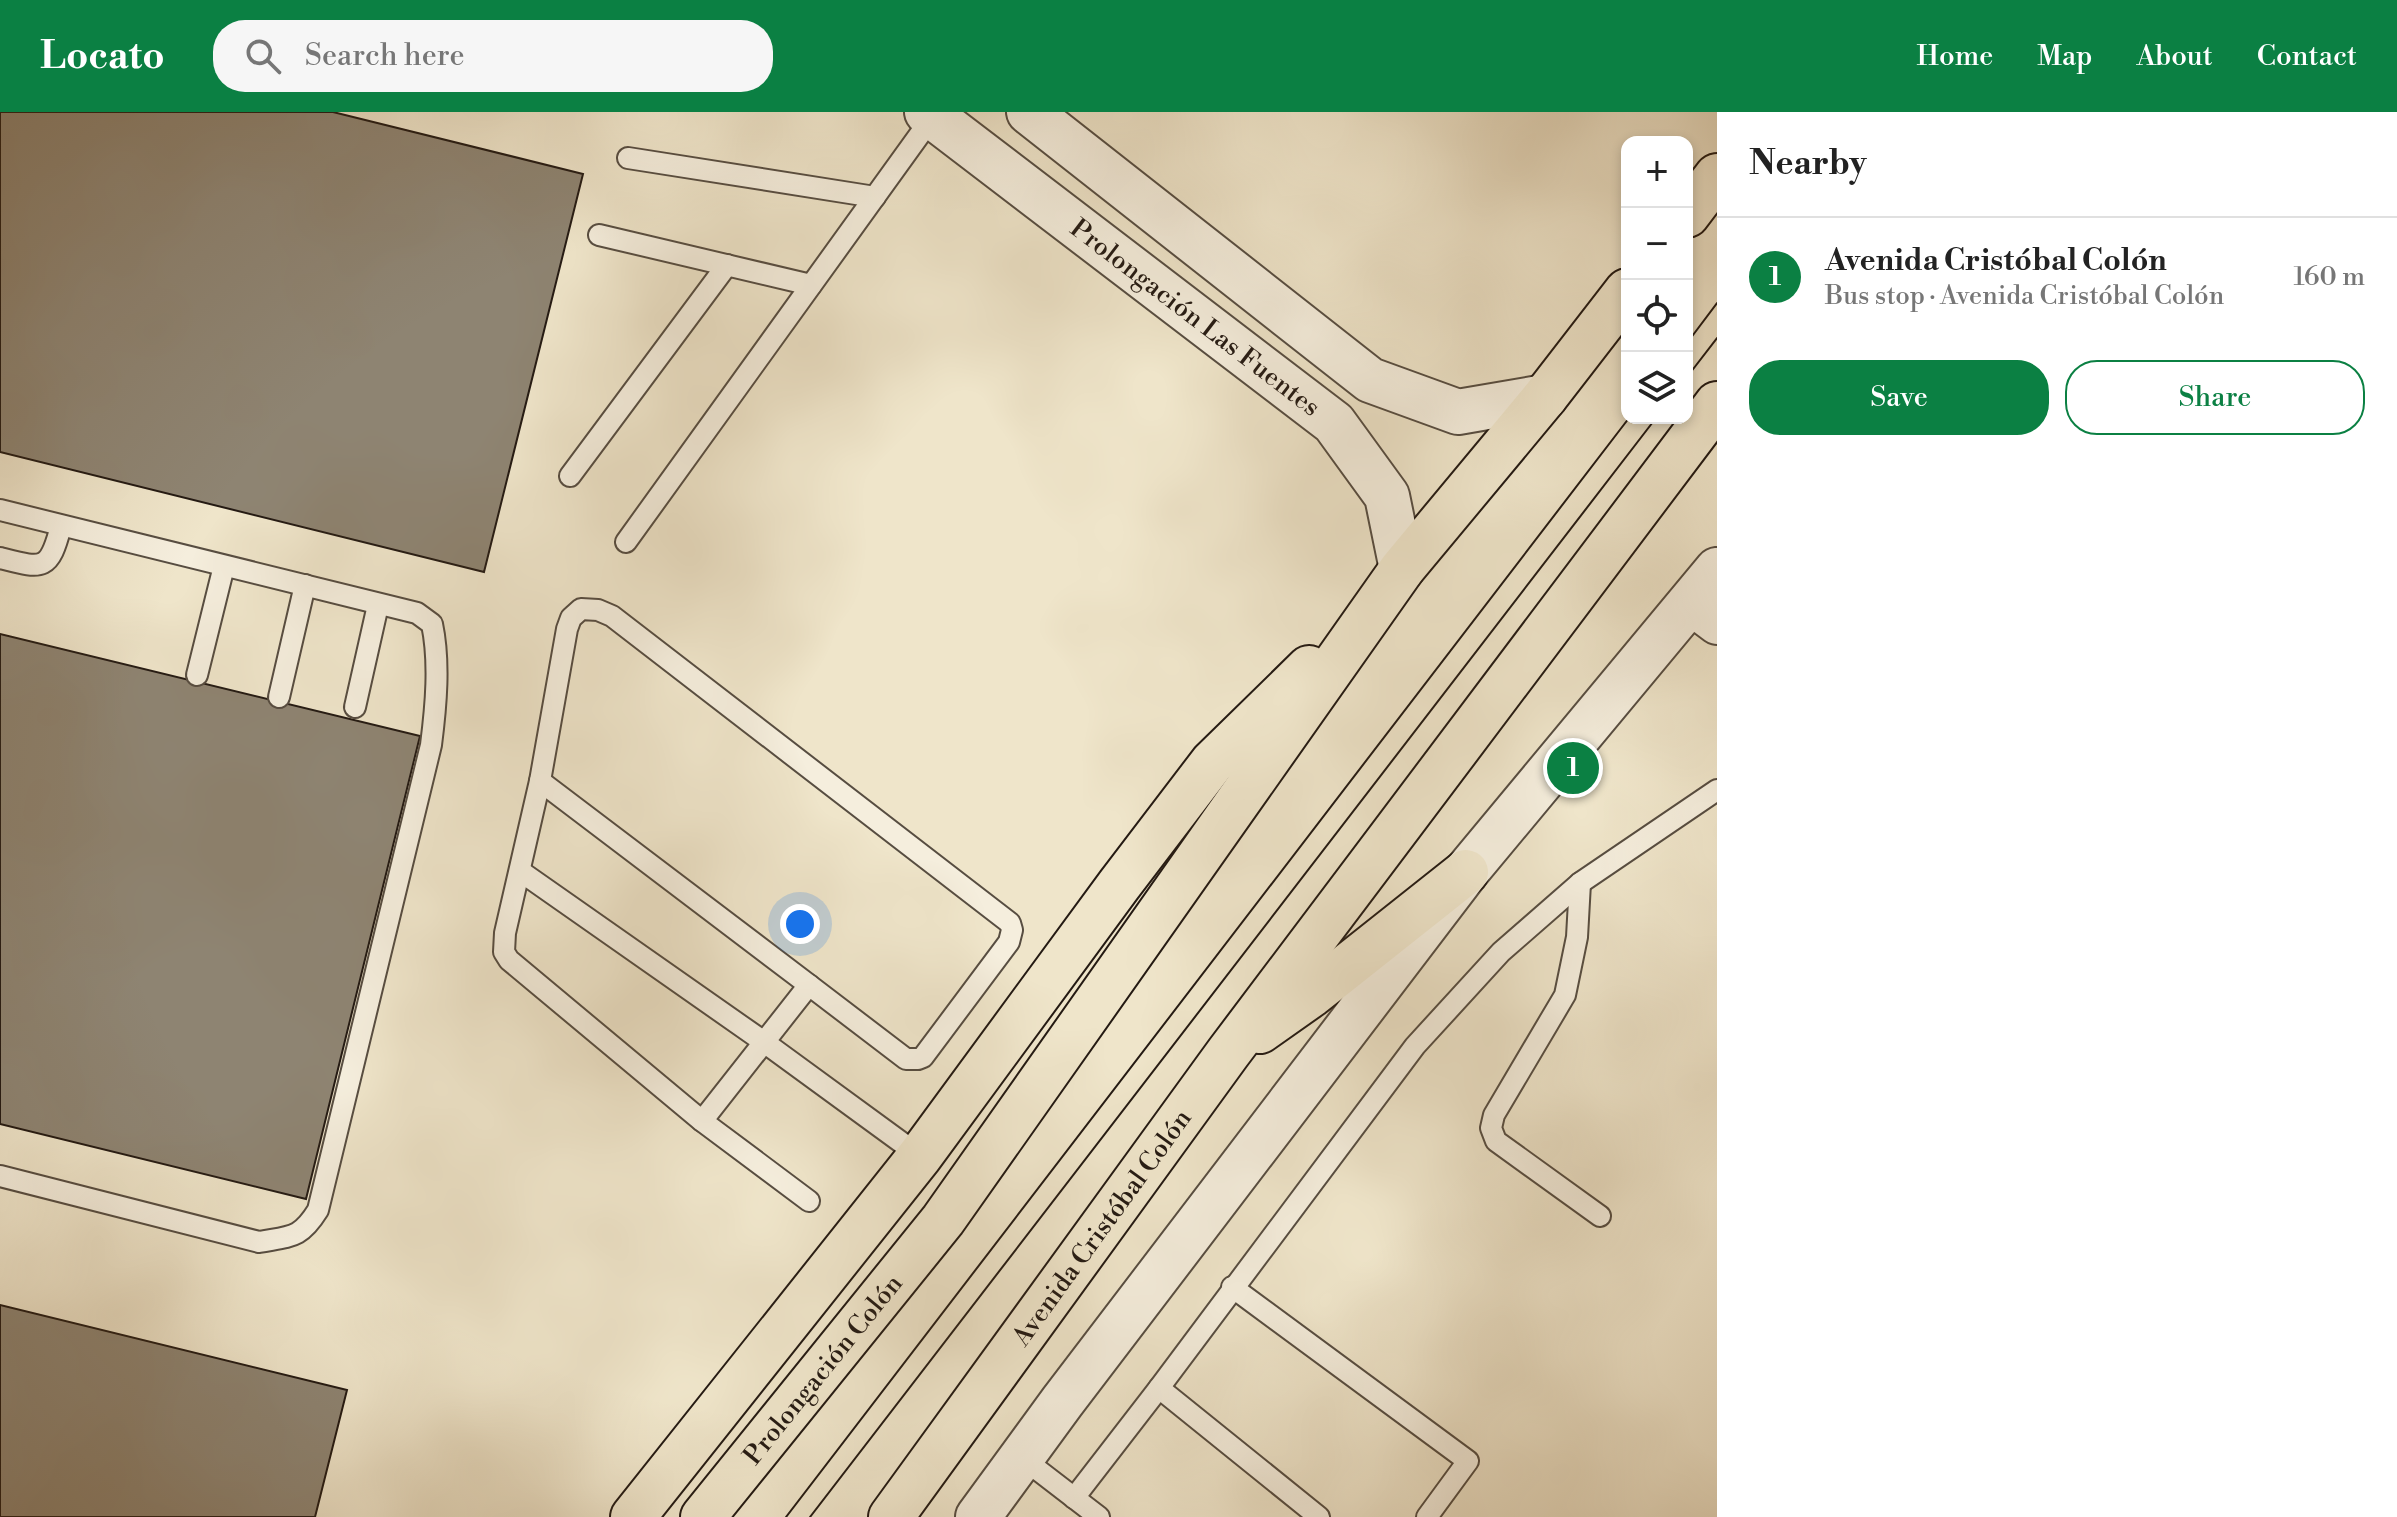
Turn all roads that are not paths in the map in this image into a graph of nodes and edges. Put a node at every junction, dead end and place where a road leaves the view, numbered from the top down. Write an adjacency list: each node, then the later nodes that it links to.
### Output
1 (1029, 112): 11 (street, Prolongación Las Fuentes)
2 (932, 114): 5 (lane); 20 (street, Prolongación Las Fuentes)
3 (628, 158): 5 (lane)
4 (1717, 176): 6 (main road)
5 (875, 197): 9 (lane)
6 (1692, 208)
7 (599, 235): 8 (lane)
8 (727, 265): 9 (lane); 13 (lane)
9 (811, 285): 16 (lane)
10 (1621, 299): 11 (main road)
11 (1545, 397): 20 (main road)
12 (1717, 404): 34 (main road, Avenida Cristóbal Colón)
13 (570, 476)
14 (0, 510): 15 (lane)
15 (61, 526): 17 (lane); 18 (lane)
16 (626, 542)
17 (0, 558)
18 (224, 566): 21 (lane); 24 (lane)
19 (1717, 570): 23 (street)
20 (1392, 582): 36 (main road); 45 (main road, Prolongación Colón)
21 (305, 585): 22 (lane); 25 (lane)
22 (378, 605): 26 (lane); 37 (lane)
23 (1703, 614): 30 (street)
24 (197, 675)
25 (279, 697)
26 (355, 707)
27 (540, 781): 29 (lane); 32 (lane); 32 (lane)
28 (1717, 790): 31 (lane)
29 (520, 871): 33 (lane); 35 (lane)
30 (1466, 872): 34 (main road); 42 (street)
31 (1580, 883): 39 (lane); 40 (lane)
32 (809, 985): 33 (lane)
33 (764, 1042): 35 (lane); 36 (lane)
34 (1228, 1053): 46 (main road, Avenida Cristóbal Colón)
35 (702, 1121): 38 (lane)
36 (920, 1156): 44 (main road)
37 (0, 1176)
38 (809, 1201)
39 (1600, 1216)
40 (1232, 1287): 41 (lane); 50 (lane)
41 (1159, 1388): 43 (lane); 49 (lane)
42 (1021, 1457): 43 (lane); 47 (street)
43 (1074, 1498): 48 (lane)
44 (633, 1517)
45 (703, 1517)
46 (891, 1517)
47 (978, 1517)
48 (1099, 1517)
49 (1319, 1517)
50 (1427, 1517)

